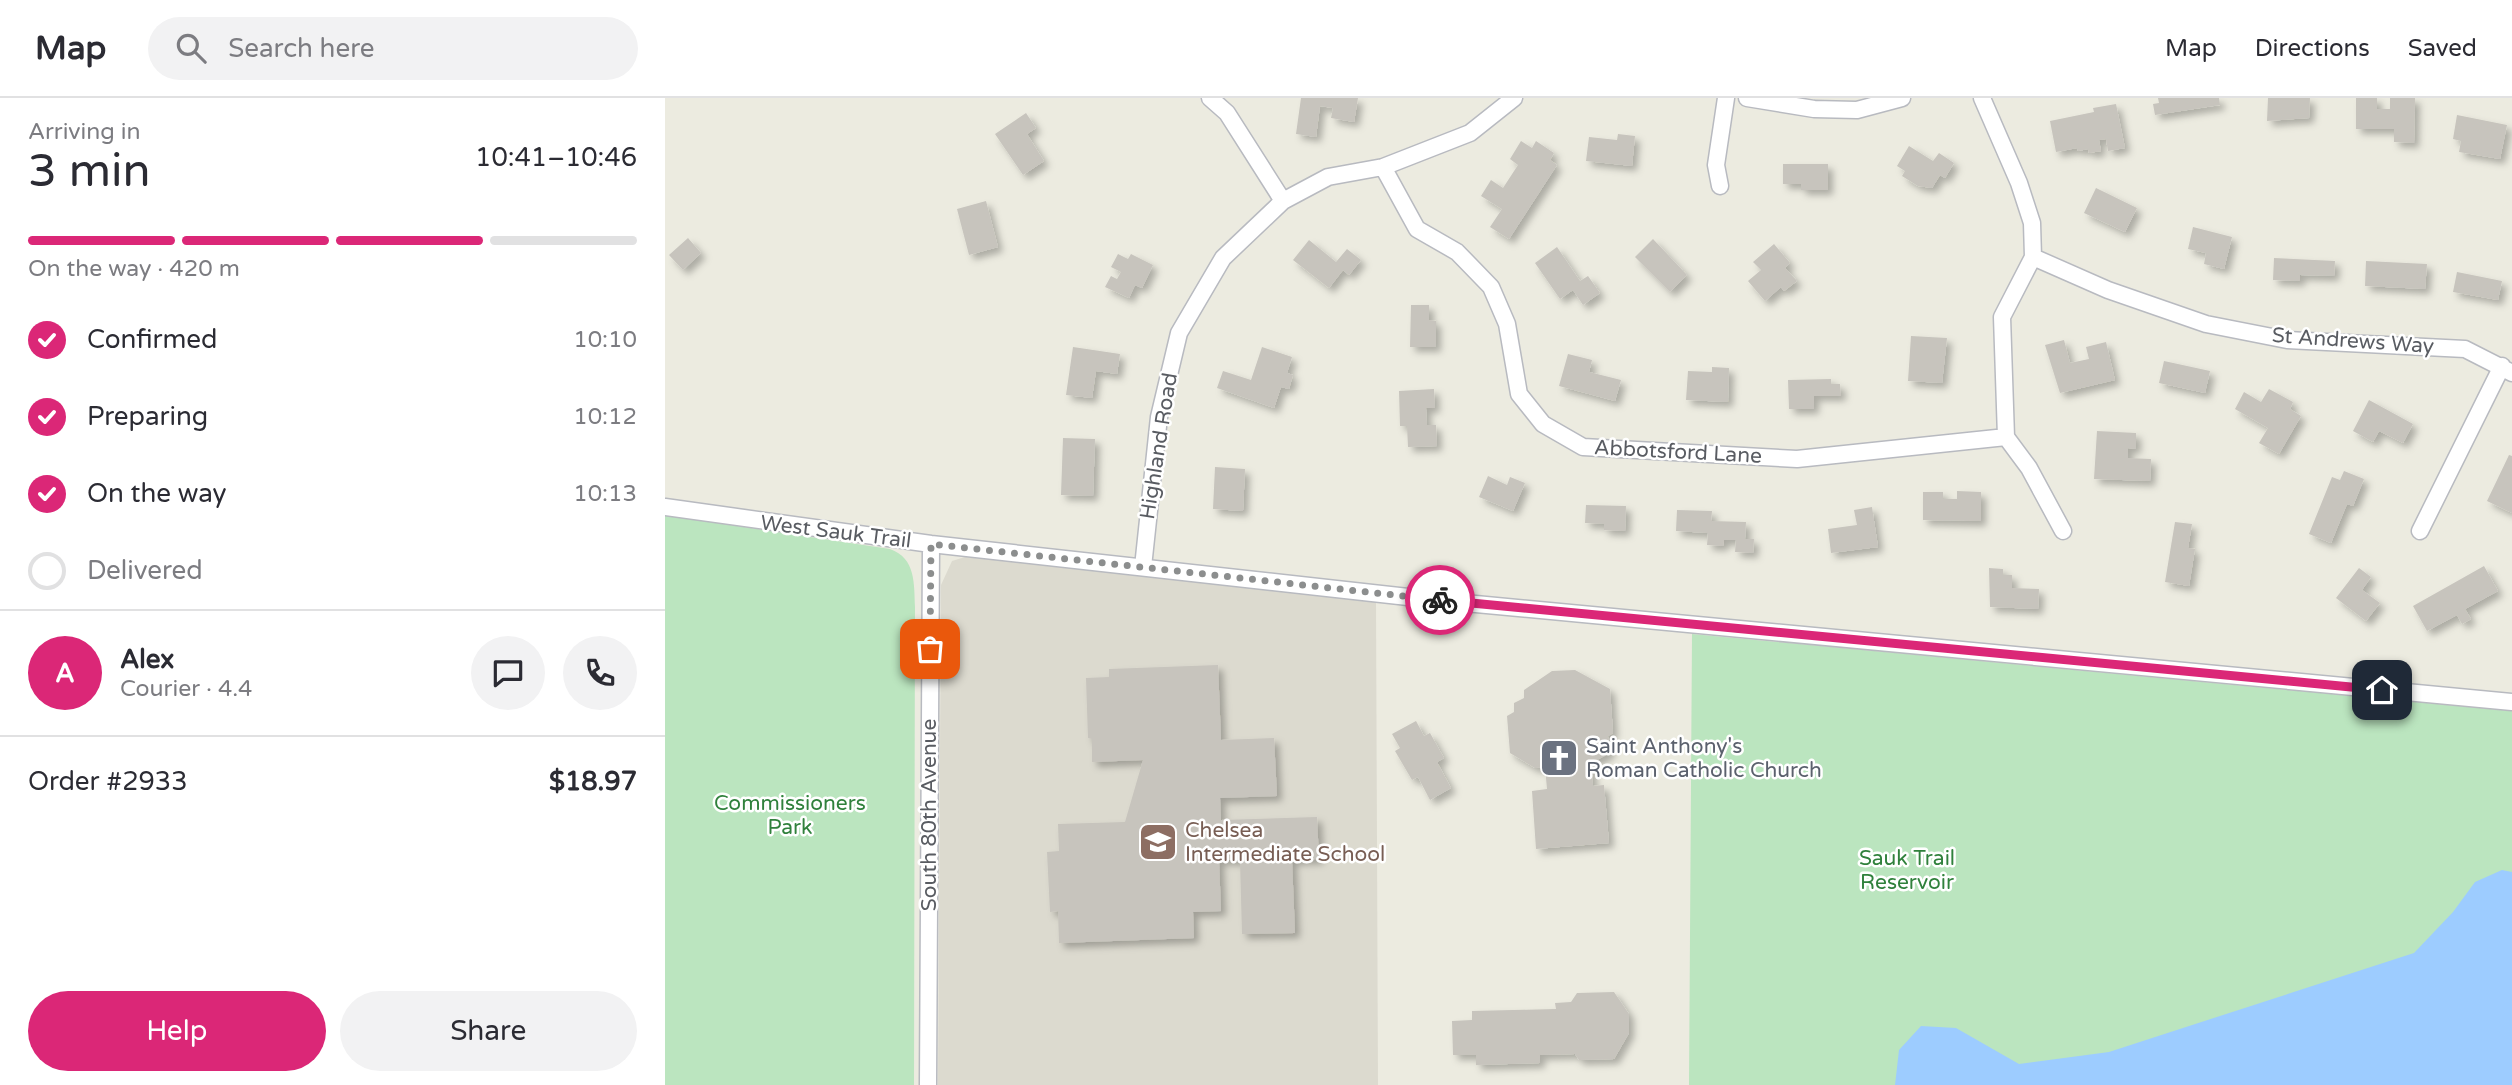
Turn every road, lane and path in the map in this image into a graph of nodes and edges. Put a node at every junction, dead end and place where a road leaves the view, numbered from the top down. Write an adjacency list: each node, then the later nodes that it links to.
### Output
1 (1210, 98): 9 (street)
2 (1514, 98): 7 (street, Highland Road)
3 (1726, 98): 8 (street)
4 (1747, 98): 5 (street)
5 (1902, 98)
6 (1982, 98): 10 (street)
7 (1383, 167): 9 (street, Highland Road); 12 (street, Abbotsford Lane)
8 (1720, 186)
9 (1283, 201): 17 (street, Highland Road)
10 (2033, 257): 11 (street, St Andrews Way); 12 (street)
11 (2507, 370): 15 (street)
12 (2006, 437): 14 (street)
13 (665, 508): 16 (street, West Sauk Trail)
14 (2063, 531)
15 (2420, 531)
16 (931, 544): 17 (street, West Sauk Trail); 19 (street, South 80th Avenue)
17 (1143, 567): 18 (street, West Sauk Trail)
18 (2512, 702)
19 (928, 1085)

